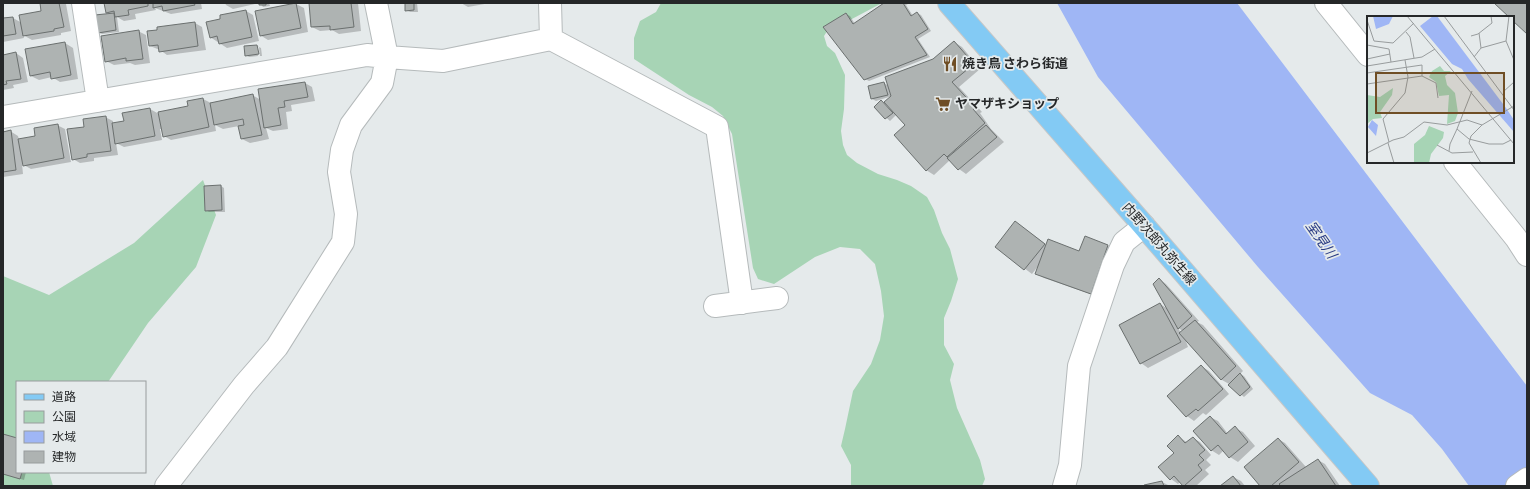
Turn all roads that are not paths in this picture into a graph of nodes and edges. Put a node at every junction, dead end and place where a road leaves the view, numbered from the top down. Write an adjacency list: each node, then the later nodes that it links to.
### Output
1 (83, 3): 9 (street)
2 (376, 3): 8 (street)
3 (550, 3): 6 (street)
4 (949, 3): 12 (main road, 内野次郎丸弥生線)
5 (1326, 3): 7 (street)
6 (551, 39): 8 (street); 15 (street)
7 (1367, 54)
8 (387, 58): 9 (street); 18 (street)
9 (98, 101): 10 (street)
10 (3, 117)
11 (1455, 163): 13 (street)
12 (1144, 226): 19 (street); 20 (main road, 内野次郎丸弥生線)
13 (1523, 239)
14 (777, 298): 15 (street)
15 (742, 303): 16 (street)
16 (715, 306)
17 (1527, 479): 21 (street)
18 (166, 486)
19 (1064, 486)
20 (1368, 486)
21 (1517, 486)

